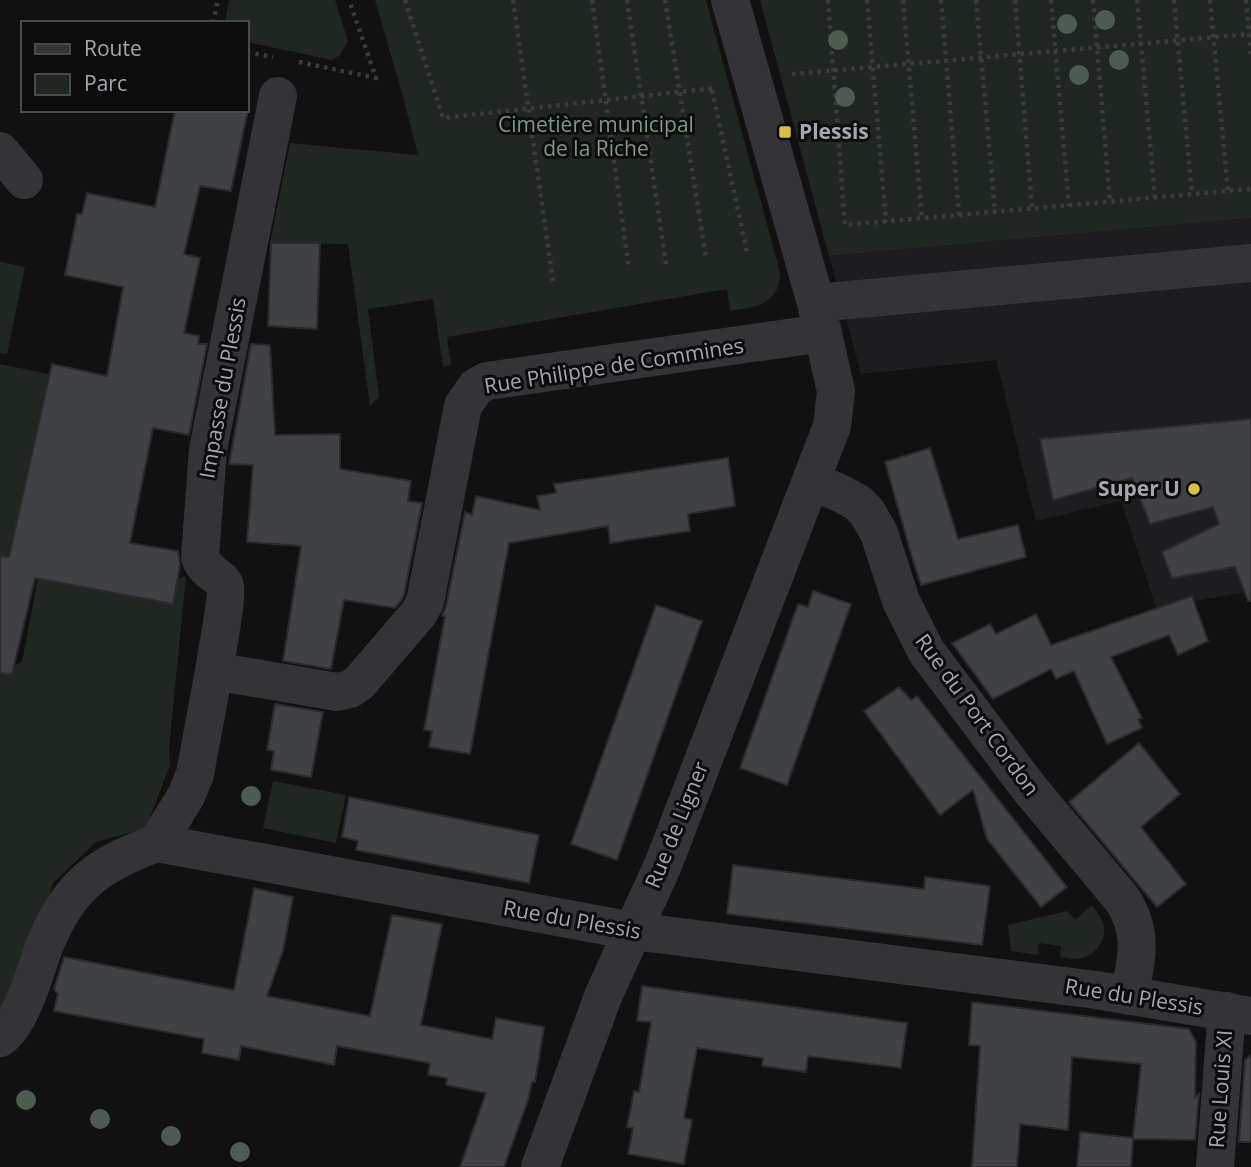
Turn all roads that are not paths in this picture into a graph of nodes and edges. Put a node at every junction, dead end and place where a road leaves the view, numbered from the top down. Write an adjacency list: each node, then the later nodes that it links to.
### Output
1 (730, 0): 6 (street)
2 (278, 96): 8 (street, Impasse du Plessis)
3 (0, 150): 4 (street)
4 (24, 180)
5 (1251, 263): 6 (street, Rue Philippe de Commines)
6 (819, 318): 7 (street); 8 (street, Rue Philippe de Commines)
7 (811, 481): 10 (street, Rue de Ligner); 11 (street, Rue du Port Cordon)
8 (214, 671): 9 (street)
9 (157, 843): 10 (street, Rue du Plessis); 13 (street)
10 (633, 931): 11 (street, Rue du Plessis); 14 (street, Rue de Ligner)
11 (1129, 996): 12 (street, Rue du Plessis)
12 (1239, 1013): 15 (street, Rue Louis XI)
13 (0, 1038)
14 (540, 1167)
15 (1215, 1167)

